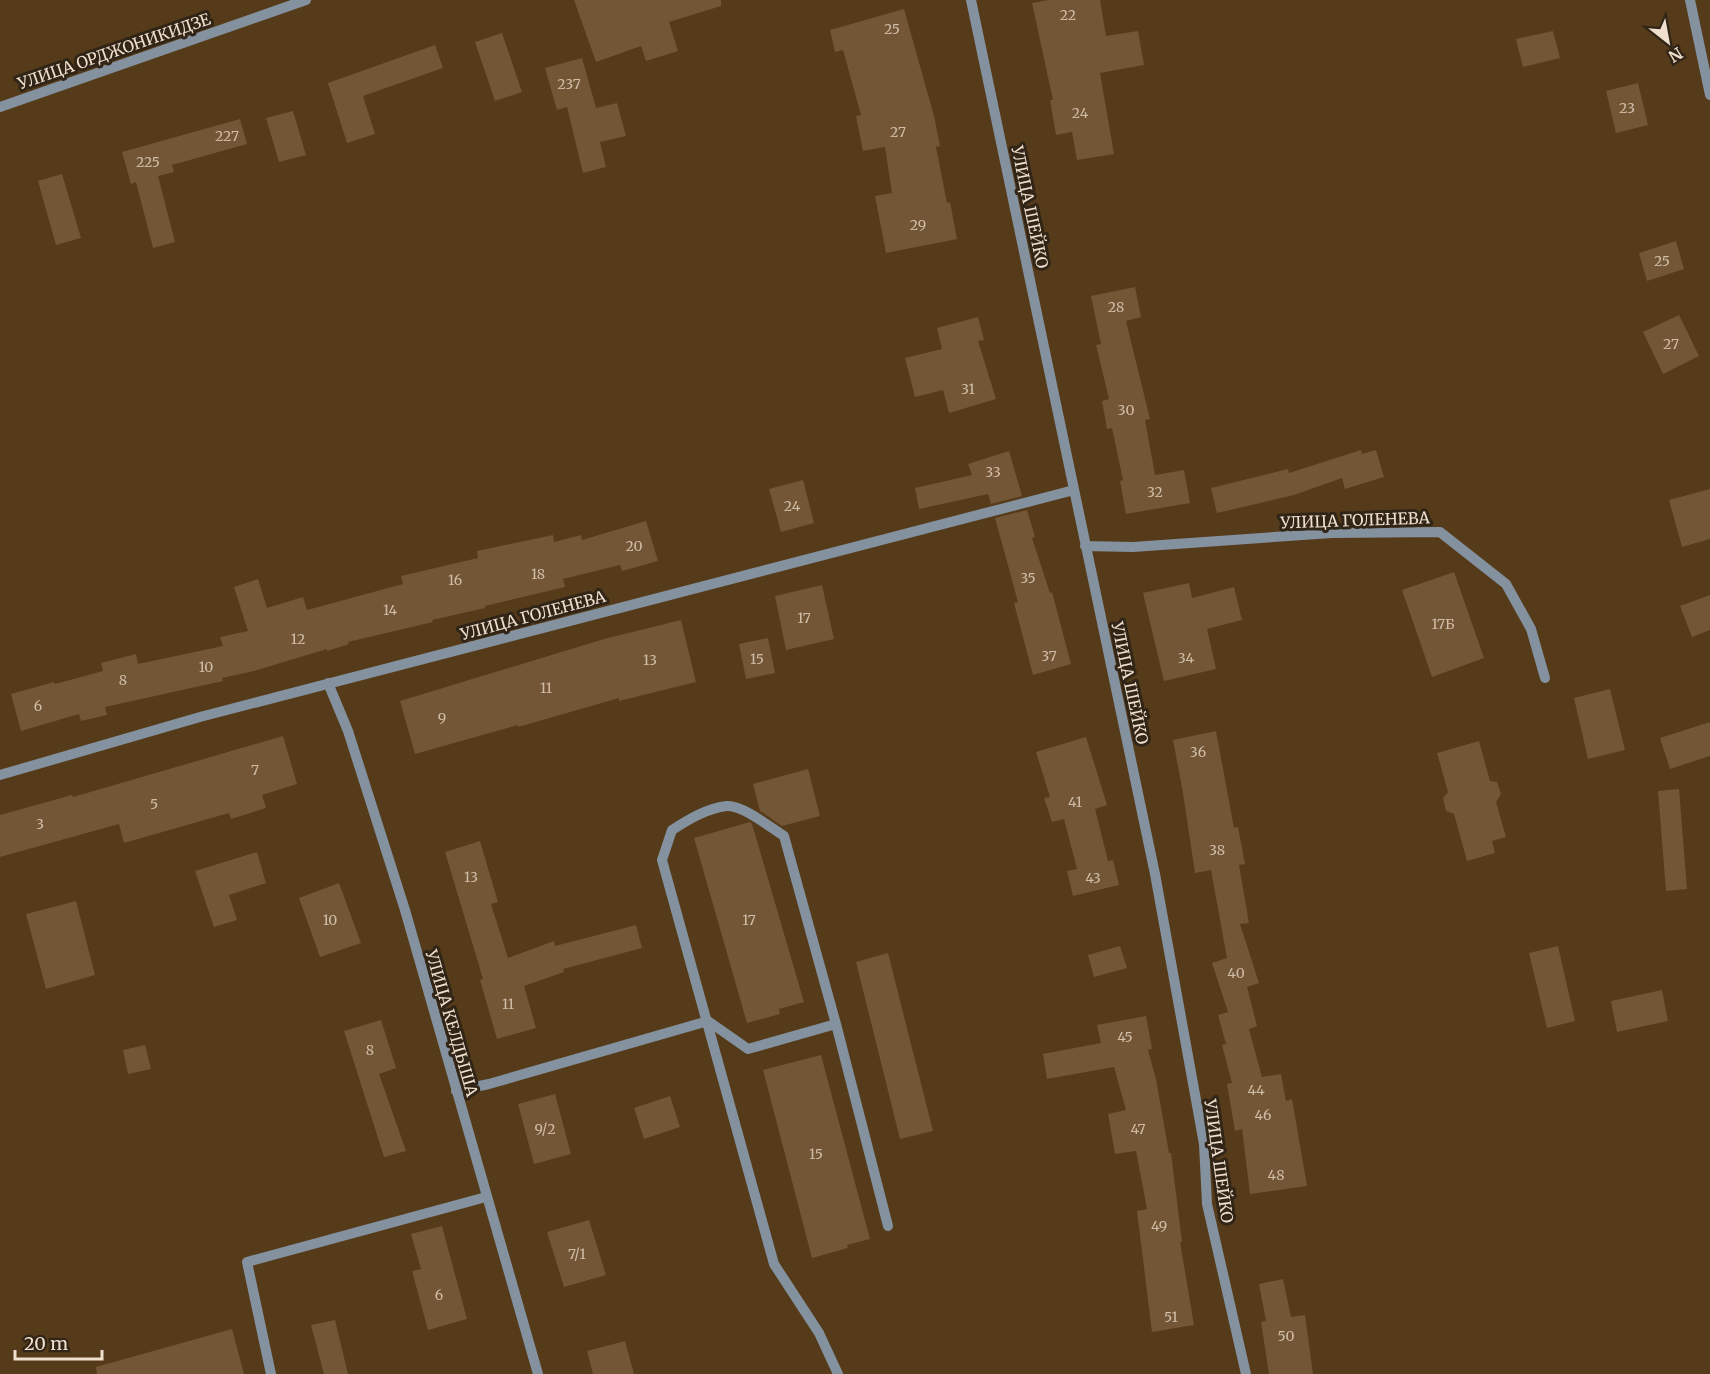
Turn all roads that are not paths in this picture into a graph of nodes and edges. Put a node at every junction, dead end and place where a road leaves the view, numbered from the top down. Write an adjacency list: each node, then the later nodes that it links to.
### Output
1 (306, 0): 5 (street, УЛИЦА ОРДЖОНИКИДЗЕ)
2 (971, 0): 6 (street, УЛИЦА ШЕЙКО)
3 (1690, 0): 4 (street)
4 (1710, 95)
5 (0, 107)
6 (1074, 490): 7 (street, УЛИЦА ШЕЙКО); 9 (street, УЛИЦА ГОЛЕНЕВА)
7 (1085, 546): 8 (street, УЛИЦА ГОЛЕНЕВА); 19 (street, УЛИЦА ШЕЙКО)
8 (1545, 678)
9 (328, 683): 10 (street, УЛИЦА ГОЛЕНЕВА); 13 (street, УЛИЦА КЕЛДЫША)
10 (0, 775)
11 (708, 1021): 12 (street); 12 (street); 13 (street); 18 (street)
12 (836, 1024): 15 (street)
13 (456, 1091): 14 (street, УЛИЦА КЕЛДЫША)
14 (486, 1197): 16 (street); 17 (street, УЛИЦА КЕЛДЫША)
15 (888, 1226)
16 (271, 1374)
17 (538, 1374)
18 (838, 1374)
19 (1246, 1374)

